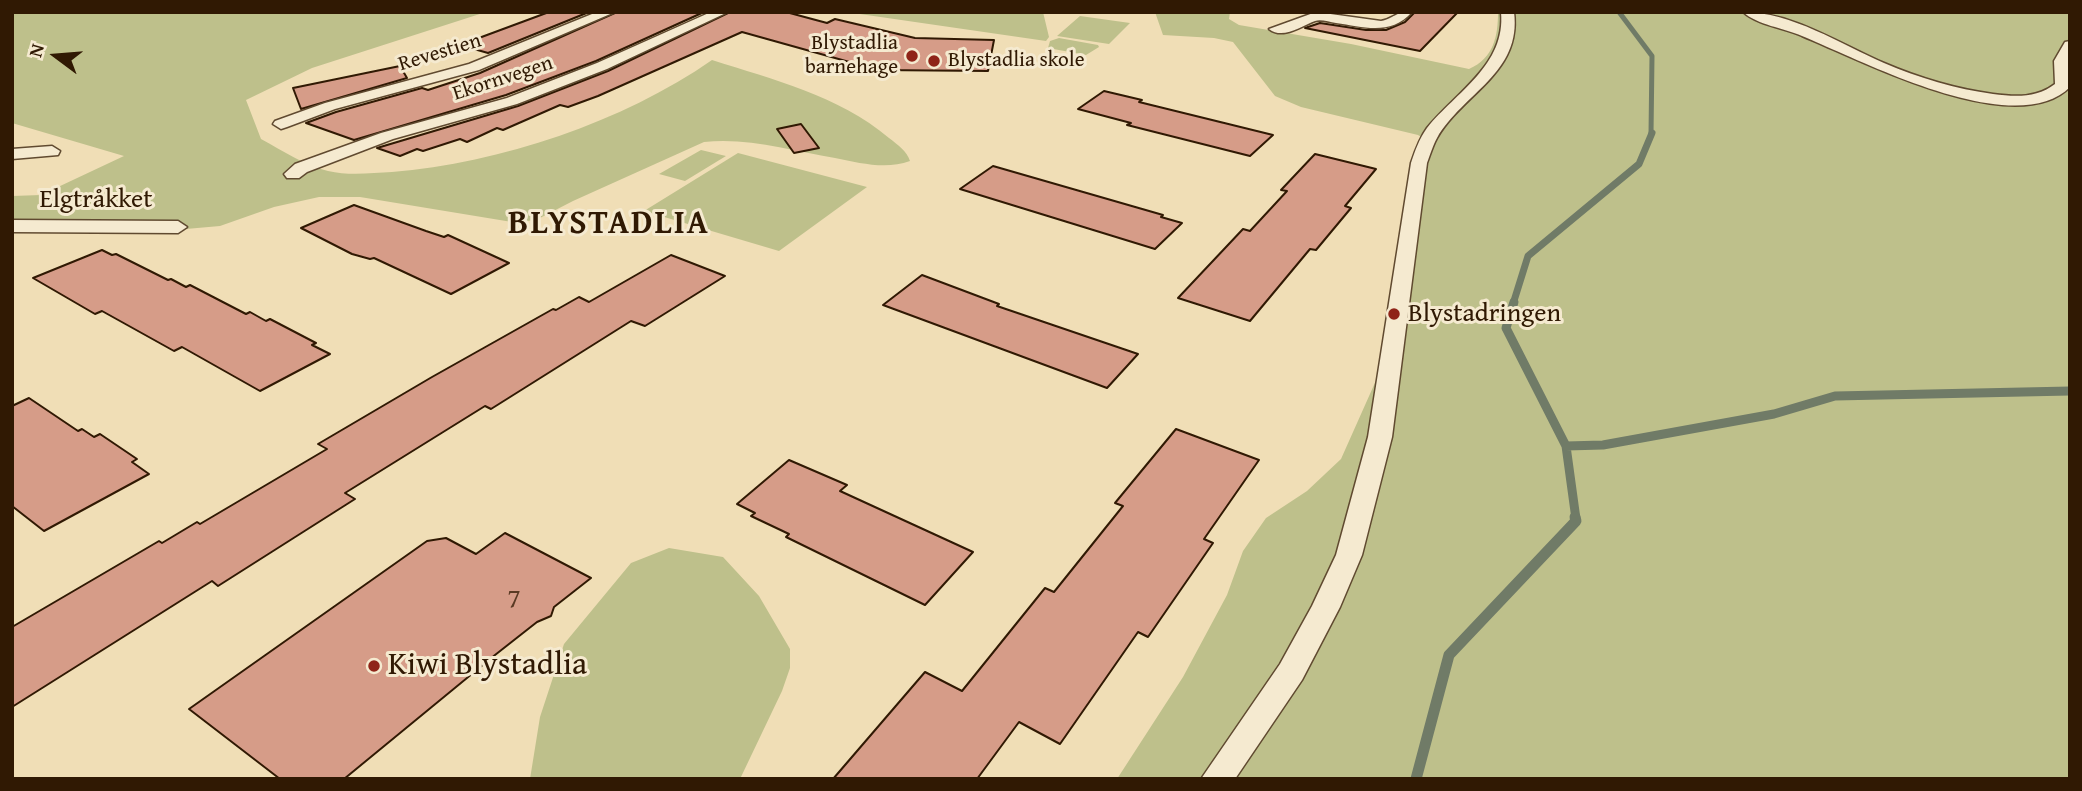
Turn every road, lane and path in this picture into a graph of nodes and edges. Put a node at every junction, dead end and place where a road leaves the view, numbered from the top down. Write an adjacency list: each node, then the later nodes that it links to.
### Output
1 (608, 12): 9 (street, Revestien)
2 (722, 12): 12 (street, Ekornvegen)
3 (1406, 12): 6 (street)
4 (1507, 12): 15 (street)
5 (1749, 12): 8 (street)
6 (1316, 14): 7 (street)
7 (1276, 29)
8 (2070, 45)
9 (281, 124)
10 (52, 151): 11 (street)
11 (12, 154)
12 (293, 174)
13 (12, 226): 14 (street, Elgtråkket)
14 (178, 227)
15 (1217, 779)

